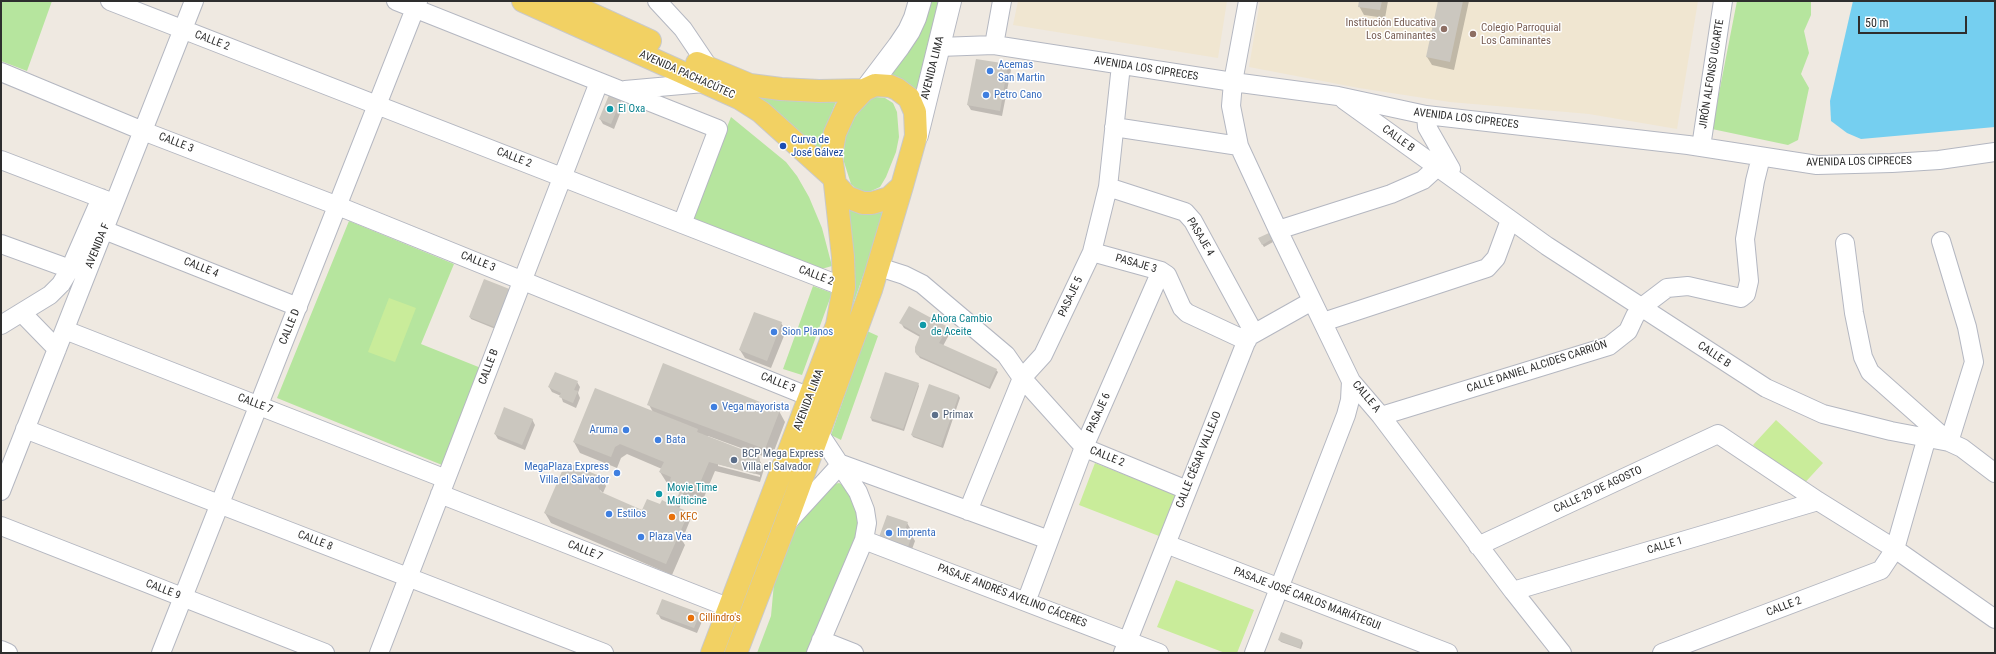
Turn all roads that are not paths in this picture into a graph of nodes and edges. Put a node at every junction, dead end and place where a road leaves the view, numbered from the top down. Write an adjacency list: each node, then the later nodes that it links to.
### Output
1 (110, 1): 13 (street, CALLE 2)
2 (194, 1): 13 (street, AVENIDA F)
3 (396, 1): 12 (street)
4 (523, 1): 18 (main road, AVENIDA PACHACÚTEC)
5 (562, 1): 18 (main road, AVENIDA PACHACÚTEC)
6 (657, 1): 18 (street, AVENIDA PACHACÚTEC)
7 (920, 1): 21 (main road)
8 (950, 1): 15 (main road, AVENIDA LIMA)
9 (1002, 1): 14 (street)
10 (1248, 1): 20 (street, CALLE A)
11 (1723, 1): 30 (street, JIRÓN ALFONSO UGARTE)
12 (417, 5): 19 (street); 24 (street, CALLE D)
13 (183, 30): 24 (street, CALLE 2); 27 (street, AVENIDA F)
14 (994, 44): 15 (street, AVENIDA LOS CIPRECES); 16 (street, AVENIDA LOS CIPRECES)
15 (939, 47): 28 (main road, AVENIDA LIMA)
16 (1121, 65): 20 (street, AVENIDA LOS CIPRECES); 26 (street, PASAJE 5)
17 (1, 72): 27 (street, CALLE 3)
18 (707, 76): 21 (main road, AVENIDA PACHACÚTEC); 22 (street); 36 (main road, AVENIDA PACHACÚTEC)
19 (599, 82): 22 (street); 35 (street, CALLE B)
20 (1233, 82): 23 (street, AVENIDA LOS CIPRECES); 29 (street, CALLE A)
21 (866, 89): 28 (main road); 36 (main road)
22 (620, 90): 42 (street)
23 (1338, 96): 25 (street, AVENIDA LOS CIPRECES); 34 (street, CALLE B)
24 (378, 105): 35 (street, CALLE 2); 40 (street, CALLE D)
25 (1426, 116): 30 (street, AVENIDA LOS CIPRECES); 34 (street, CALLE B)
26 (1114, 127): 29 (street); 38 (street, PASAJE 5)
27 (143, 131): 39 (street, AVENIDA F); 40 (street, CALLE 3)
28 (916, 136): 37 (main road)
29 (1239, 146): 44 (street, CALLE A)
30 (1701, 148): 32 (street, AVENIDA LOS CIPRECES)
31 (1995, 152): 32 (street, AVENIDA LOS CIPRECES)
32 (1761, 157): 56 (street, CALLE DANIEL ALCIDES CARRIÓN)
33 (1, 160): 39 (street)
34 (1441, 163): 41 (street, CALLE B); 44 (street)
35 (562, 177): 42 (street, CALLE 2); 52 (street, CALLE B)
36 (834, 180): 37 (main road); 53 (main road, AVENIDA LIMA)
37 (902, 186): 49 (main road, AVENIDA LIMA)
38 (1108, 187): 48 (street, PASAJE 5); 61 (street, PASAJE 4)
39 (108, 200): 43 (street, AVENIDA F); 50 (street)
40 (338, 206): 52 (street, CALLE 3); 55 (street, CALLE D)
41 (1510, 220): 56 (street, CALLE B); 58 (street)
42 (682, 224): 53 (street, CALLE 2)
43 (104, 230): 55 (street, CALLE 4); 60 (street, AVENIDA F)
44 (1278, 230): 54 (street, CALLE A)
45 (1941, 241): 71 (street)
46 (1845, 243): 71 (street)
47 (1, 244): 50 (street)
48 (1092, 252): 51 (street, PASAJE 3); 63 (street, PASAJE 5)
49 (878, 266): 63 (street, CALLE 2); 69 (main road, AVENIDA LIMA)
50 (70, 269): 57 (street)
51 (1162, 271): 61 (street, PASAJE 3); 72 (street, PASAJE 6)
52 (522, 280): 65 (street, CALLE 3); 76 (street, CALLE B)
53 (844, 287): 65 (main road, AVENIDA LIMA)
54 (1312, 301): 58 (street, CALLE A); 61 (street)
55 (298, 307): 66 (street, CALLE D)
56 (1642, 307): 67 (street, CALLE DANIEL ALCIDES CARRIÓN); 70 (street, CALLE B)
57 (22, 313): 59 (street); 62 (street)
58 (1323, 322): 64 (street, CALLE A)
59 (1, 325)
60 (65, 330): 62 (street, AVENIDA F); 66 (street, CALLE 7)
61 (1251, 337): 77 (street, CALLE CÉSAR VALLEJO)
62 (57, 349): 68 (street, AVENIDA F)
63 (1022, 378): 72 (street, CALLE 2); 81 (street, PASAJE 5)
64 (1351, 380): 67 (street, CALLE A); 90 (street)
65 (810, 397): 94 (main road, AVENIDA LIMA)
66 (259, 406): 76 (street, CALLE 7); 80 (street, CALLE D)
67 (1381, 416): 87 (street, CALLE A)
68 (26, 429): 73 (street, AVENIDA F); 80 (street, CALLE 8)
69 (819, 434): 74 (street, AVENIDA LIMA); 82 (main road, AVENIDA LIMA)
70 (1926, 437): 71 (street, CALLE B); 88 (street, CALLE 2)
71 (1949, 442): 75 (street, CALLE B)
72 (1084, 447): 77 (street, CALLE 2); 85 (street, PASAJE 6)
73 (9, 450): 78 (street, AVENIDA F)
74 (841, 464): 81 (street); 82 (street); 84 (street, AVENIDA LIMA)
75 (1995, 472)
76 (443, 486): 89 (street, CALLE B); 94 (street, CALLE 7)
77 (1187, 490): 86 (street, CALLE CÉSAR VALLEJO)
78 (1, 491)
79 (1818, 501): 87 (street, CALLE 29 DE AGOSTO); 88 (street); 91 (street, CALLE 1)
80 (220, 505): 89 (street, CALLE 8); 92 (street, CALLE D)
81 (968, 511): 85 (street)
82 (785, 525): 105 (main road, AVENIDA LIMA)
83 (1, 526): 92 (street, CALLE 9)
84 (864, 540): 93 (street, PASAJE ANDRÉS AVELINO CÁCERES); 96 (street, AVENIDA LIMA)
85 (1049, 540): 93 (street, PASAJE 6)
86 (1166, 544): 90 (street, PASAJE JOSÉ CARLOS MARIÁTEGUI); 97 (street, CALLE CÉSAR VALLEJO)
87 (1478, 546): 91 (street, CALLE A)
88 (1895, 549): 95 (street); 111 (street, CALLE 2)
89 (408, 577): 102 (street, CALLE B); 103 (street, CALLE 8)
90 (1278, 588): 108 (street); 109 (street, PASAJE JOSÉ CARLOS MARIÁTEGUI)
91 (1512, 592): 110 (street, CALLE A)
92 (183, 598): 100 (street, CALLE D); 101 (street, CALLE 9)
93 (1026, 602): 97 (street, PASAJE ANDRÉS AVELINO CÁCERES)
94 (730, 608): 104 (main road, AVENIDA LIMA)
95 (1995, 619)
96 (818, 647): 106 (street)
97 (1126, 647): 107 (street, PASAJE ANDRÉS AVELINO CÁCERES)
98 (1, 650): 99 (street)
99 (8, 653)
100 (161, 653)
101 (325, 653)
102 (379, 653)
103 (604, 653)
104 (712, 653)
105 (736, 653)
106 (854, 653)
107 (1159, 653)
108 (1254, 653)
109 (1448, 653)
110 (1562, 653)
111 (1662, 653)

